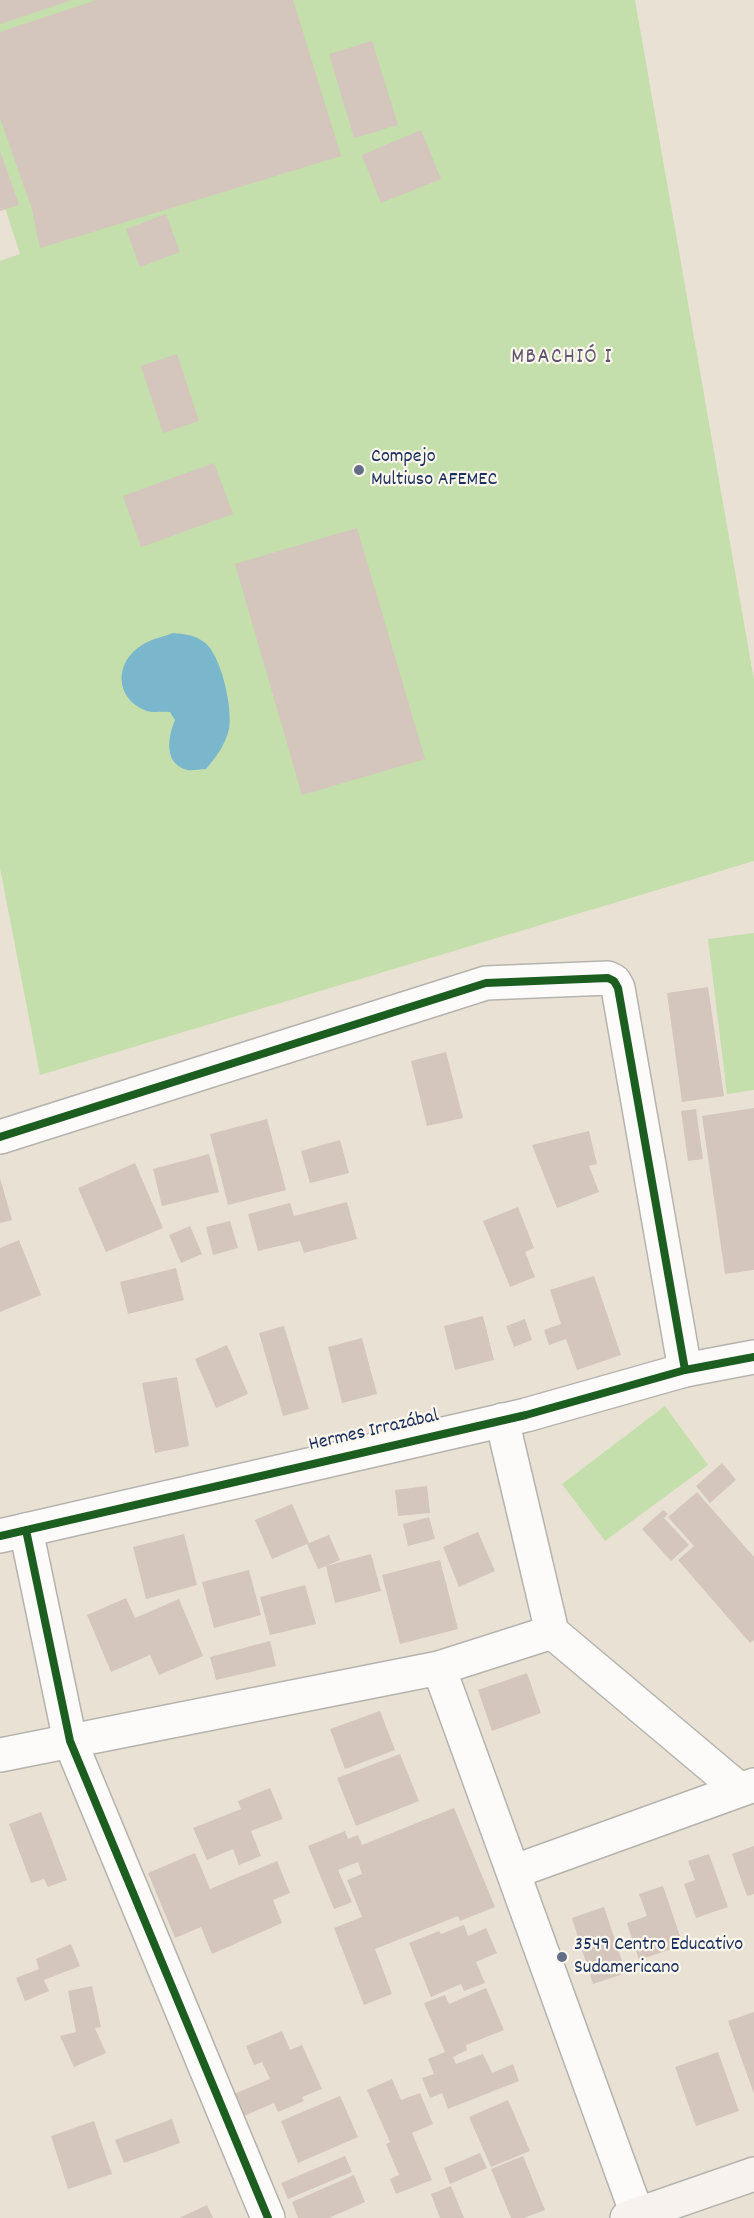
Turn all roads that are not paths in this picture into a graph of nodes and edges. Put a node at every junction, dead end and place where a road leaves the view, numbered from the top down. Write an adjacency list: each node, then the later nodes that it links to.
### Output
1 (0, 1137): 3 (street)
2 (754, 1357): 3 (street, Hermes Irrazábal)
3 (685, 1370): 4 (street, Hermes Irrazábal)
4 (502, 1420): 5 (street, Hermes Irrazábal); 6 (street)
5 (13, 1533): 8 (street)
6 (552, 1632): 7 (street); 10 (street)
7 (439, 1668): 8 (street); 11 (street)
8 (70, 1741): 9 (street); 14 (street)
9 (0, 1755)
10 (747, 1788): 11 (street)
11 (513, 1872): 13 (street)
12 (754, 2174): 13 (main road)
13 (632, 2216)
14 (268, 2218)

